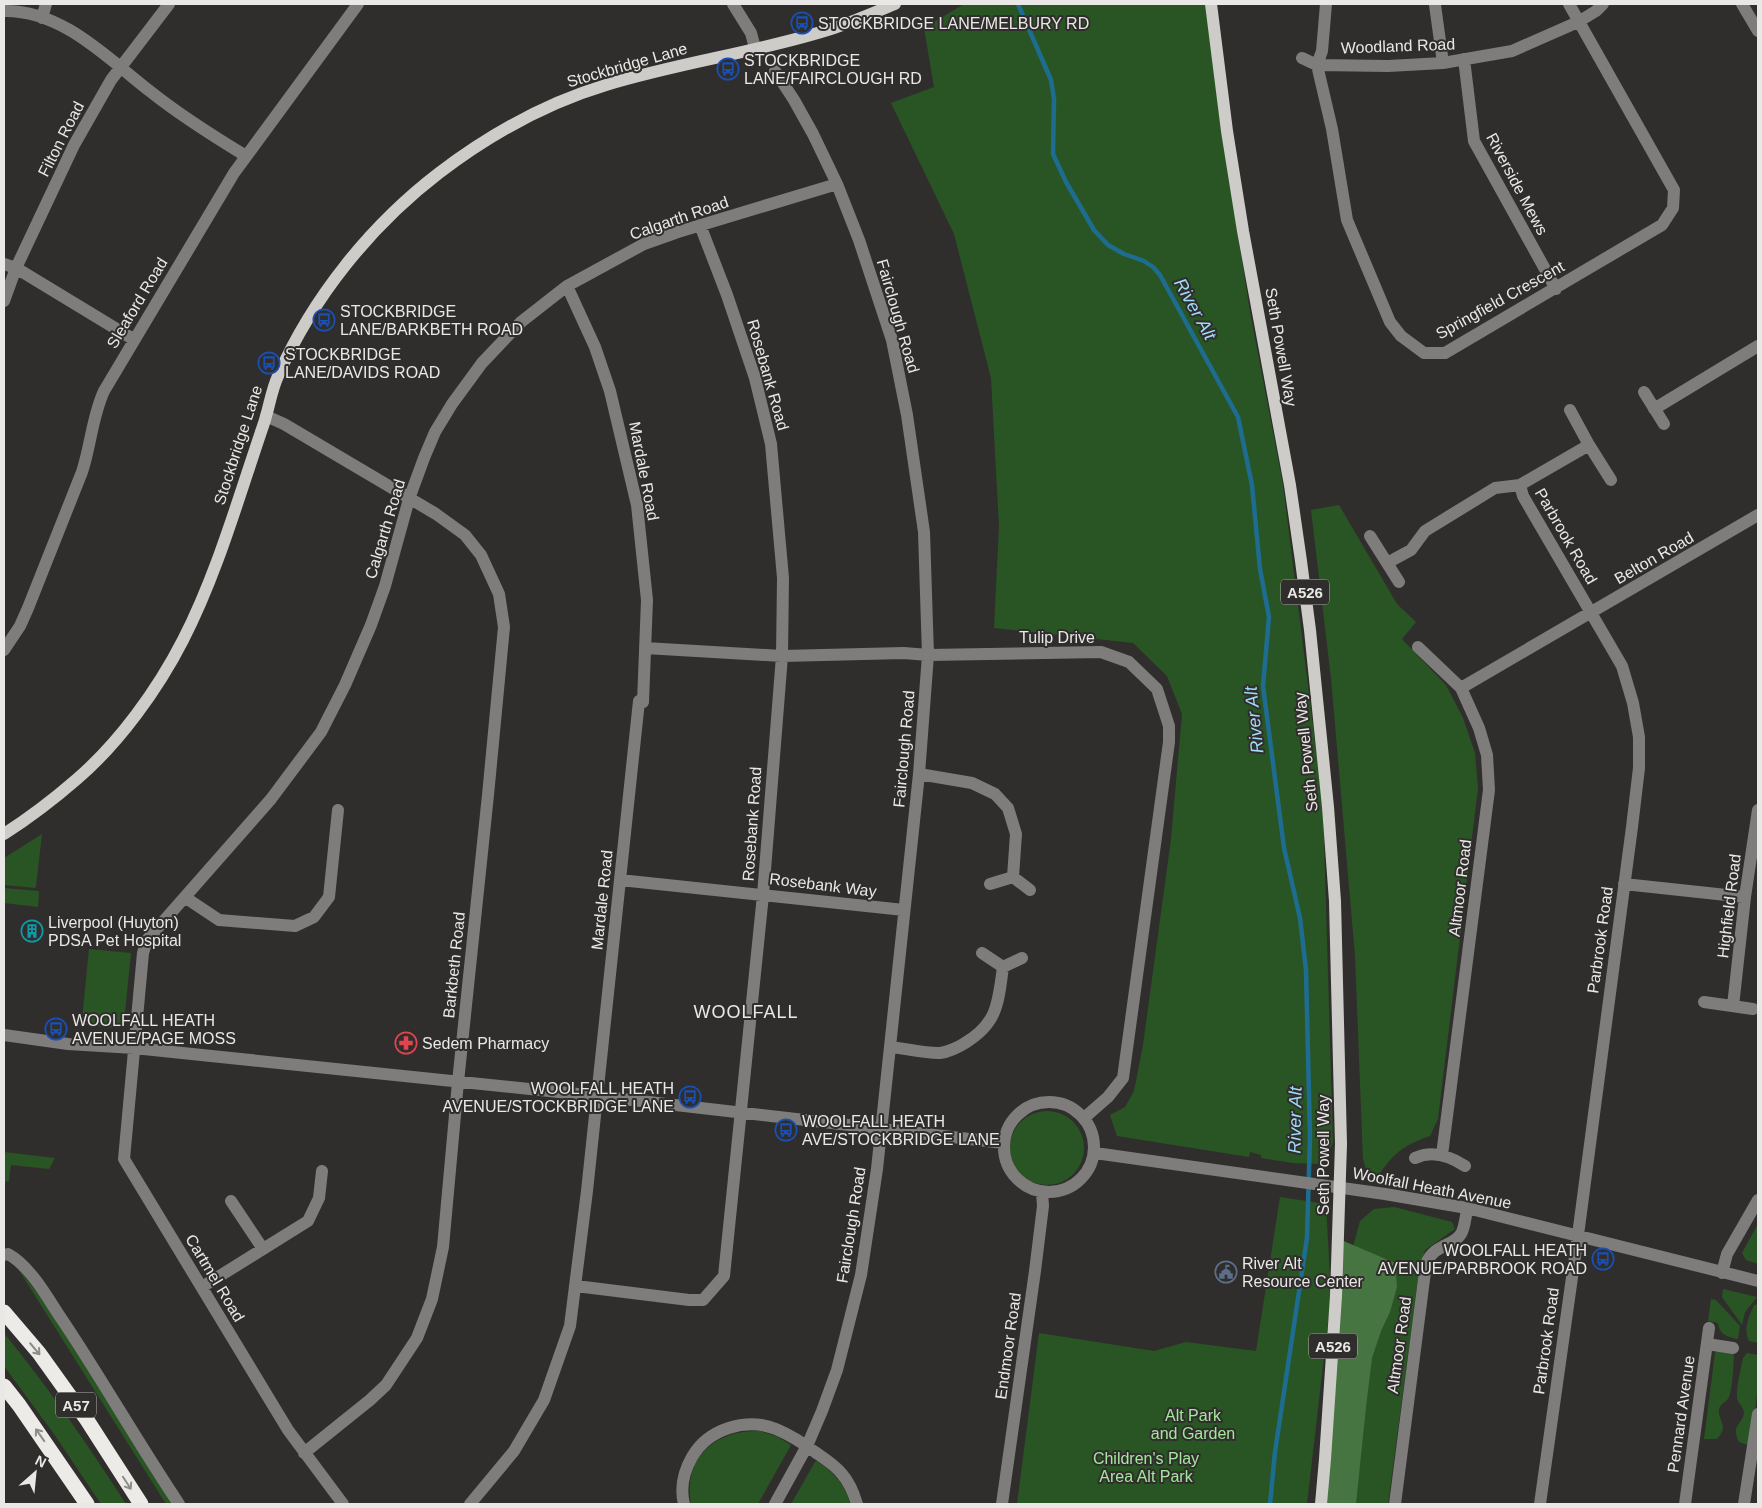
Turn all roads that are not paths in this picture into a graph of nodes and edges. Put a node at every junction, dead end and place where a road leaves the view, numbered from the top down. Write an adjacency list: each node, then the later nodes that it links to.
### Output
1 (46, 4): 13 (street)
2 (169, 4): 21 (street, Filton Road)
3 (358, 4): 23 (street, Sleaford Road)
4 (733, 4): 16 (street)
5 (895, 4): 16 (main road, Stockbridge Lane)
6 (1211, 4): 85 (main road, Seth Powell Way / A526)
7 (1326, 4): 20 (street)
8 (1433, 4): 19 (street)
9 (1569, 4): 14 (street, Springfield Crescent)
10 (1603, 4): 14 (street, Woodland Road)
11 (1742, 4): 15 (street)
12 (4, 11): 13 (street)
13 (42, 18): 21 (street)
14 (1578, 22): 18 (street, Woodland Road); 28 (street, Springfield Crescent)
15 (1758, 31)
16 (755, 48): 35 (main road, Stockbridge Lane)
17 (1302, 58): 20 (street, Woodland Road)
18 (1464, 59): 19 (street, Woodland Road); 28 (street, Riverside Mews)
19 (1443, 63): 20 (street, Woodland Road)
20 (1317, 65): 28 (street, Springfield Crescent)
21 (120, 66): 23 (street); 26 (street, Filton Road)
22 (775, 71): 24 (street, Fairclough Road)
23 (246, 156): 30 (street, Sleaford Road)
24 (836, 184): 25 (street, Calgarth Road); 49 (street, Fairclough Road)
25 (700, 225): 27 (street, Calgarth Road); 50 (street, Rosebank Road)
26 (10, 266): 29 (street, Filton Road); 30 (street)
27 (567, 286): 40 (street, Calgarth Road); 47 (street, Mardale Road)
28 (1556, 289)
29 (4, 301)
30 (134, 339): 48 (street, Sleaford Road)
31 (1758, 346): 33 (street)
32 (1644, 392): 33 (street)
33 (1654, 409): 36 (street)
34 (1570, 410): 37 (street)
35 (266, 416): 40 (street, Barkbeth Road); 55 (main road, Stockbridge Lane)
36 (1664, 424)
37 (1589, 445): 38 (street); 39 (street, Parbrook Road)
38 (1611, 480)
39 (1520, 485): 43 (street); 45 (street, Parbrook Road)
40 (409, 499): 62 (street, Calgarth Road); 74 (street, Barkbeth Road)
41 (1758, 515): 45 (street, Belton Road)
42 (1370, 536): 43 (street)
43 (1388, 563): 44 (street)
44 (1398, 582)
45 (1592, 613): 51 (street, Belton Road); 59 (street, Parbrook Road)
46 (1418, 647): 51 (street, Altmoor Road)
47 (645, 648): 50 (street, Tulip Drive); 57 (street, Mardale Road)
48 (4, 650)
49 (928, 655): 50 (street, Tulip Drive); 52 (street, Fairclough Road); 77 (street, Tulip Drive)
50 (782, 656): 61 (street, Rosebank Road)
51 (1461, 688): 81 (street, Altmoor Road)
52 (919, 774): 56 (street); 64 (street, Fairclough Road)
53 (338, 810): 62 (street)
54 (1758, 818): 63 (street, Highfield Road)
55 (4, 834)
56 (1013, 877): 58 (street); 60 (street)
57 (620, 880): 61 (street, Rosebank Way); 75 (street, Mardale Road)
58 (990, 884)
59 (1624, 884): 63 (street); 90 (street, Parbrook Road)
60 (1030, 890)
61 (763, 895): 64 (street, Rosebank Way); 76 (street, Rosebank Road)
62 (186, 898): 73 (street, Calgarth Road)
63 (1745, 898): 69 (street, Highfield Road)
64 (904, 910): 72 (street, Fairclough Road)
65 (982, 953): 67 (street)
66 (1022, 958): 67 (street)
67 (1003, 968): 72 (street)
68 (1704, 1002): 69 (street)
69 (1733, 1006): 70 (street)
70 (1753, 1009)
71 (4, 1036): 73 (street)
72 (890, 1046): 78 (street, Fairclough Road)
73 (134, 1048): 74 (street); 96 (street, Cartmel Road)
74 (458, 1082): 75 (street); 104 (street, Barkbeth Road)
75 (597, 1096): 76 (street); 95 (street, Mardale Road)
76 (741, 1114): 78 (street); 95 (street, Rosebank Road)
77 (1084, 1118): 79 (street); 80 (street)
78 (880, 1128): 79 (street); 103 (street, Fairclough Road)
79 (1004, 1143): 86 (street)
80 (1095, 1153): 85 (street, Woolfall Heath Avenue); 86 (street)
81 (1442, 1155): 82 (street); 83 (street)
82 (1414, 1158)
83 (1466, 1166)
84 (322, 1171): 91 (street)
85 (1339, 1187): 89 (street, Woolfall Heath Avenue); 114 (main road, Seth Powell Way / A526)
86 (1042, 1192): 113 (street, Endmoor Road)
87 (1758, 1200): 93 (street)
88 (231, 1201): 91 (street)
89 (1467, 1208): 90 (street, Woolfall Heath Avenue); 115 (street, Altmoor Road)
90 (1578, 1235): 93 (street, Woolfall Heath Avenue); 116 (street, Parbrook Road)
91 (263, 1249): 96 (street)
92 (4, 1255): 107 (street)
93 (1722, 1273): 94 (street, Woolfall Heath Avenue)
94 (1758, 1280)
95 (576, 1286): 109 (street, Mardale Road)
96 (202, 1287): 104 (street, Cartmel Road)
97 (4, 1312): 106 (highway, A57, one-way to 106)
98 (1709, 1328): 99 (street, Pennard Avenue)
99 (1707, 1344): 100 (street); 117 (street, Pennard Avenue)
100 (1733, 1348)
101 (4, 1386): 105 (highway, A57, one-way to 101)
102 (1758, 1414): 118 (street)
103 (807, 1446): 110 (street); 111 (street, Fairclough Road); 112 (street)
104 (304, 1453): 108 (street, Cartmel Road)
105 (87, 1504)
106 (141, 1504)
107 (179, 1504)
108 (343, 1504)
109 (470, 1504)
110 (684, 1504)
111 (775, 1504)
112 (857, 1504)
113 (1002, 1504)
114 (1321, 1504)
115 (1395, 1504)
116 (1540, 1504)
117 (1685, 1504)
118 (1744, 1504)

